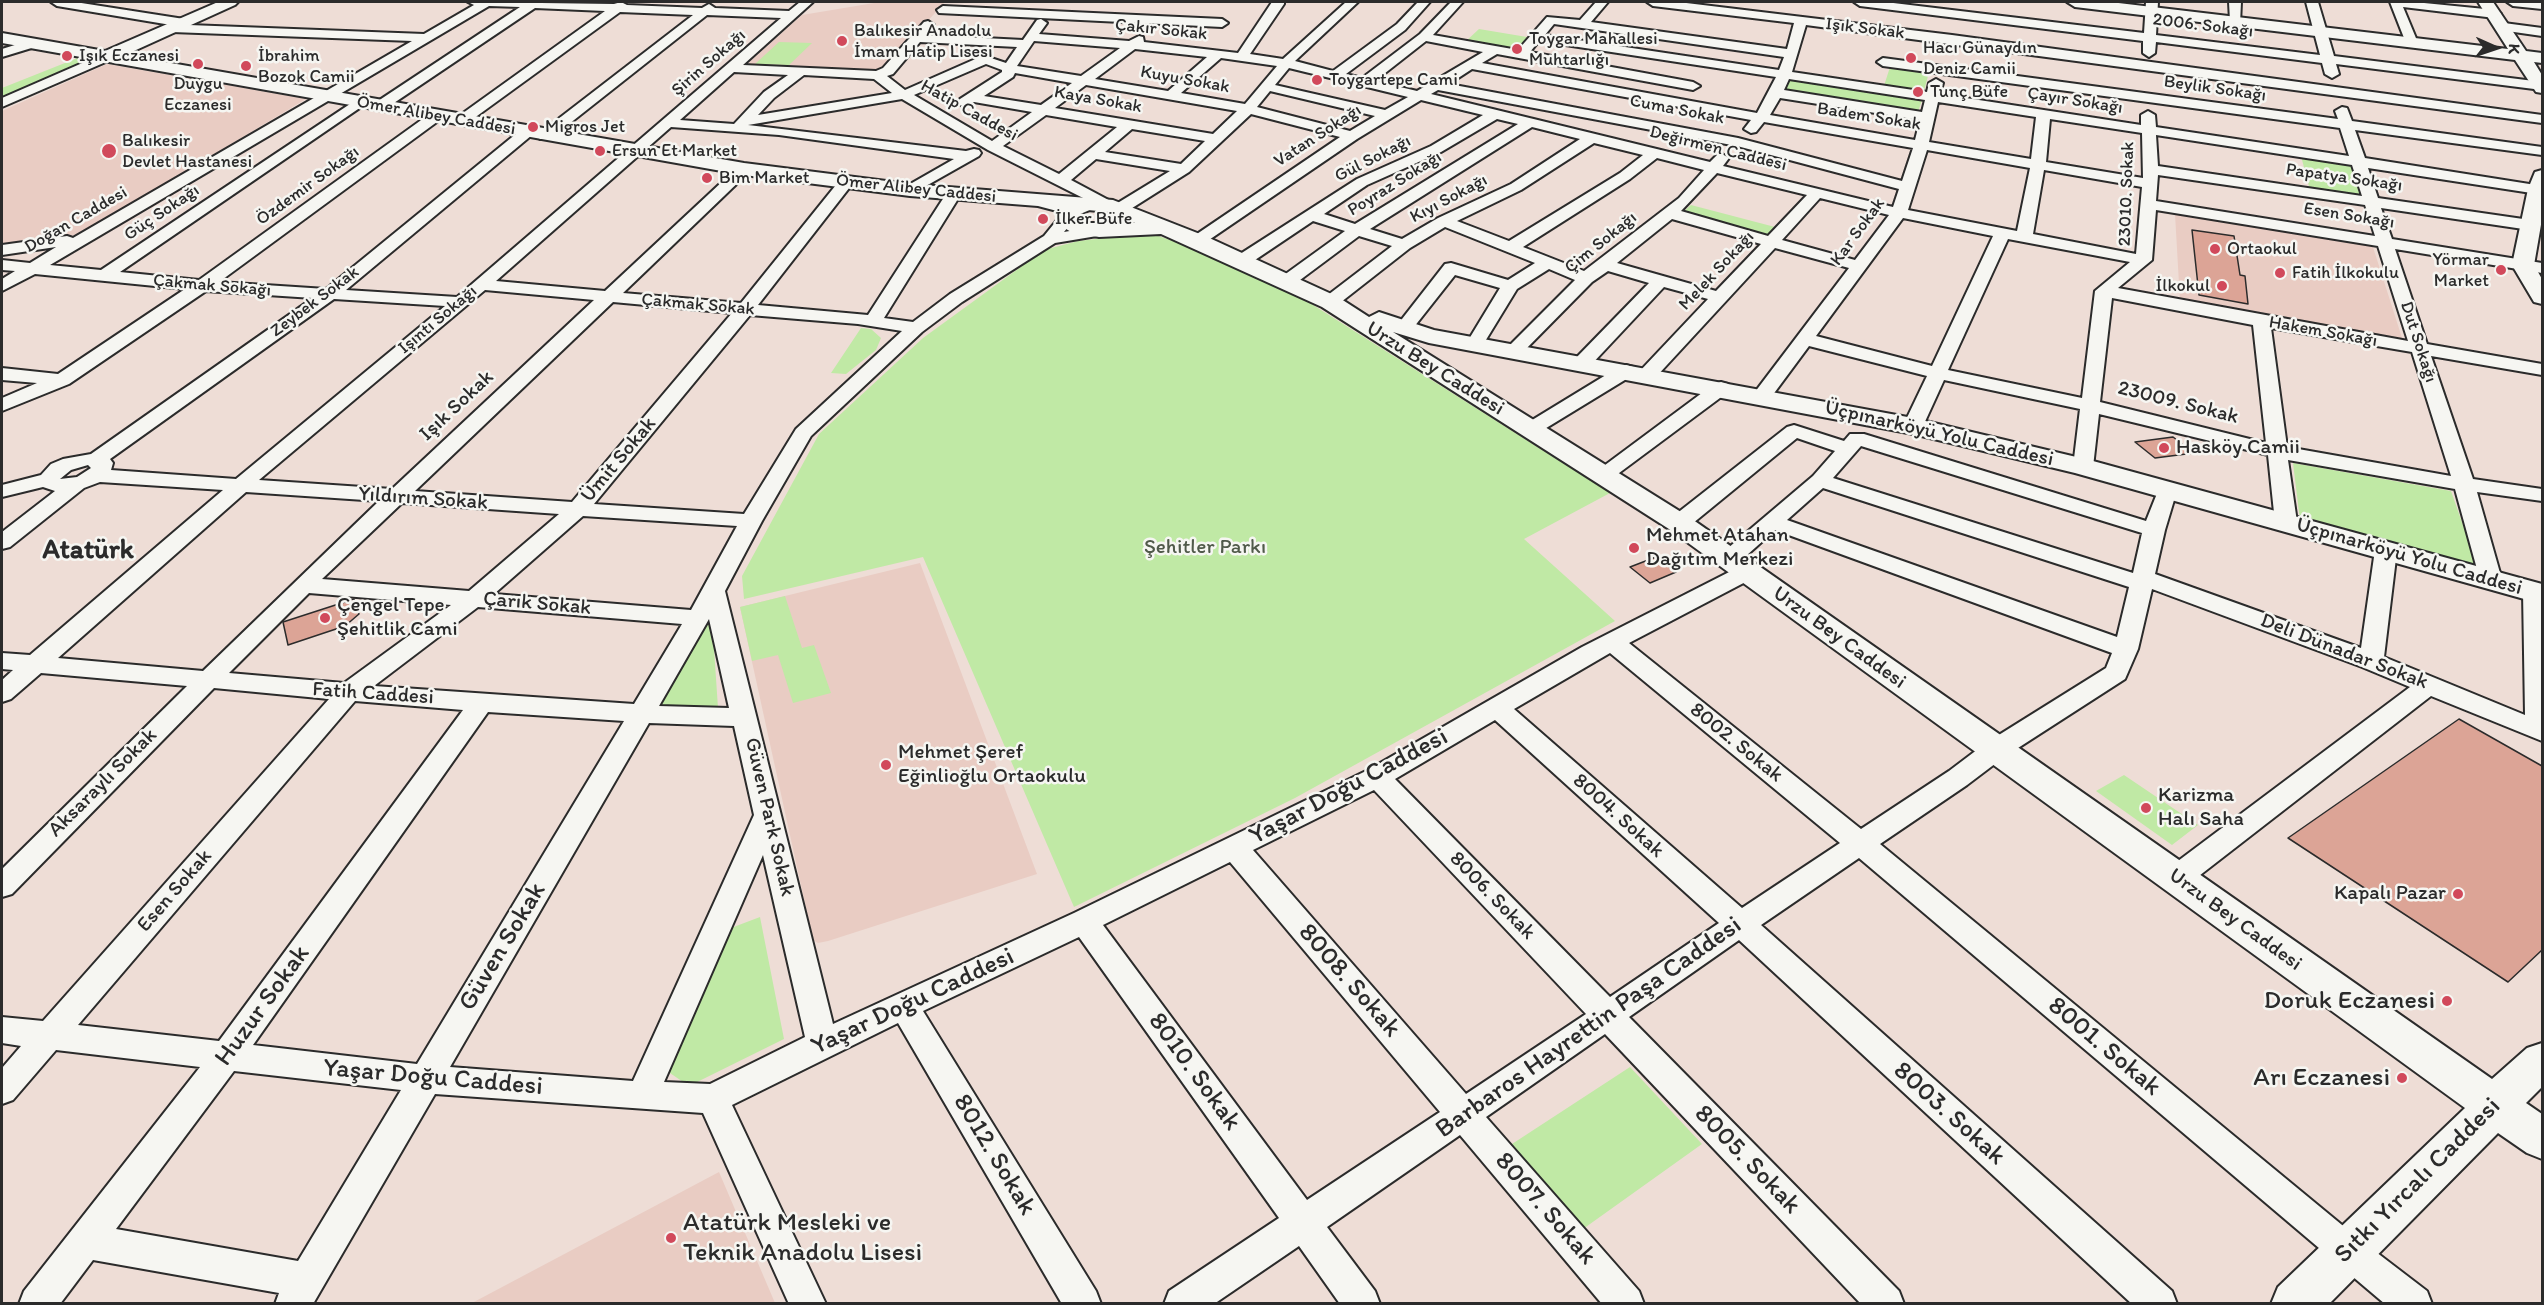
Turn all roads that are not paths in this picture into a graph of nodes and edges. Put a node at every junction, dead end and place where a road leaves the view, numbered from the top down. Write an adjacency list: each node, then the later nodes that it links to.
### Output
1 (57, 2): 31 (street)
2 (138, 2): 31 (street)
3 (230, 2): 43 (main road)
4 (468, 2): 5 (street)
5 (487, 2): 22 (street); 50 (street, Doğan Caddesi)
6 (717, 2): 32 (street, Zeybek Sokak)
7 (739, 2): 33 (street)
8 (807, 2): 36 (street, Şirin Sokağı)
9 (1056, 2): 34 (street)
10 (1278, 2): 69 (street)
11 (1352, 2): 74 (street)
12 (1424, 2): 84 (street)
13 (1457, 2): 47 (street)
14 (1602, 2): 39 (street)
15 (1655, 2): 28 (street, Işık Sokak); 42 (street, Poyraz Sokağı)
16 (1860, 2): 29 (street, 2006. Sokağı)
17 (2075, 2): 26 (main road)
18 (2235, 2): 40 (street)
19 (2312, 2): 45 (street, Dut Sokağı)
20 (2393, 2): 35 (street); 56 (street)
21 (2513, 2): 27 (street)
22 (533, 4): 23 (street); 108 (street)
23 (622, 4): 32 (street); 120 (street)
24 (946, 6): 25 (street); 51 (street)
25 (984, 6): 34 (street); 53 (street)
26 (2152, 6): 40 (main road); 52 (street, 23010. Sokak)
27 (2542, 6)
28 (1719, 7): 30 (street, Işık Sokak); 54 (street)
29 (1963, 7): 52 (street, 2006. Sokağı); 67 (street, Kar Sokak)
30 (1749, 8): 37 (street, Işık Sokak)
31 (110, 10): 43 (street)
32 (705, 11): 33 (street); 127 (street, Zeybek Sokak)
33 (764, 14): 36 (street)
34 (1047, 14): 38 (street); 53 (street)
35 (2495, 14): 46 (street); 68 (main road)
36 (792, 15): 81 (street, Şirin Sokağı)
37 (1798, 17): 58 (street, Işık Sokak); 64 (street, Çim Sokağı)
38 (1156, 20): 44 (street); 57 (street)
39 (1587, 20): 42 (street); 48 (street)
40 (2236, 21): 45 (main road)
41 (1222, 23): 44 (street)
42 (1638, 23): 54 (street); 60 (street, Poyraz Sokağı)
43 (178, 25): 50 (street); 65 (main road)
44 (1190, 31): 57 (street, Çakır Sokak); 63 (street, Çakır Sokak)
45 (2320, 32): 56 (main road); 72 (street, Dut Sokağı)
46 (2542, 32)
47 (1424, 37): 59 (street); 88 (street)
48 (1536, 37): 60 (street, Çayır Sokağı); 66 (street)
49 (2, 38): 55 (main road, Ömer Alibey Caddesi)
50 (424, 38): 100 (street, Doğan Caddesi)
51 (917, 38): 53 (street); 85 (street)
52 (2150, 38): 72 (street, 2006. Sokağı); 80 (street, 23010. Sokak)
53 (1028, 41): 57 (street, Çakır Sokak); 73 (street)
54 (1702, 41): 64 (street)
55 (34, 43): 61 (main road, Ömer Alibey Caddesi); 62 (street)
56 (2412, 43): 68 (main road)
57 (1135, 45): 79 (street)
58 (1893, 45): 67 (street, Beylik Sokağı); 67 (street, Işık Sokak); 95 (street)
59 (1495, 50): 66 (street); 77 (street, Vatan Sokağı)
60 (1616, 50): 78 (street, Çayır Sokağı); 82 (street, Poyraz Sokağı)
61 (86, 51): 65 (main road, Ömer Alibey Caddesi); 75 (street)
62 (2, 53)
63 (1218, 54): 69 (street, Çakır Sokak); 101 (street)
64 (1792, 54): 86 (street, Çim Sokağı)
65 (110, 55): 100 (main road, Ömer Alibey Caddesi); 106 (street)
66 (1521, 55): 82 (street)
67 (1946, 55): 80 (street, Işık Sokak); 103 (street, Kar Sokak); 104 (street, Beylik Sokağı)
68 (2522, 56): 70 (main road); 94 (main road)
69 (1242, 57): 74 (street, Çakır Sokak)
70 (2542, 58)
71 (1039, 60): 73 (street)
72 (2329, 60): 92 (street, 2006. Sokağı); 96 (street, Dut Sokağı)
73 (1013, 63): 87 (street, Kuyu Sokak); 98 (street); 102 (street)
74 (1286, 63): 84 (street, Değirmen Caddesi); 93 (street)
75 (55, 64)
76 (1084, 64): 79 (street)
77 (1469, 65): 89 (street, Vatan Sokağı); 90 (street, Badem Sokak)
78 (1712, 65): 86 (street, Çayır Sokağı); 91 (street)
79 (1106, 66): 87 (street)
80 (2148, 66): 96 (street, Işık Sokak); 104 (street, 23010. Sokak)
81 (732, 68): 83 (street); 121 (street, Şirin Sokağı)
82 (1598, 69): 90 (street, Poyraz Sokağı); 91 (street)
83 (802, 71): 85 (street); 122 (street)
84 (1338, 74): 88 (street, Değirmen Caddesi)
85 (877, 75): 98 (street, Hatip Caddesi)
86 (1783, 76): 95 (street, Çayır Sokağı); 97 (street, Çim Sokağı)
87 (1086, 81): 101 (street, Kuyu Sokak); 110 (street)
88 (1366, 81): 99 (street, Değirmen Caddesi)
89 (1435, 85): 99 (street, Vatan Sokağı); 109 (street, Cuma Sokak)
90 (1582, 86): 107 (street, Badem Sokak); 109 (street, Poyraz Sokağı)
91 (1693, 86): 107 (street)
92 (2409, 86): 94 (street, 2006. Sokağı); 96 (street, Işık Sokak); 119 (street)
93 (1268, 87): 111 (street); 112 (street)
94 (2542, 87)
95 (1876, 89): 103 (street, Çayır Sokağı)
96 (2337, 92): 125 (street, Dut Sokağı)
97 (1776, 93): 117 (street); 118 (street, Çim Sokağı)
98 (904, 95): 115 (street, Hatip Caddesi); 122 (street)
99 (1419, 95): 112 (street, Vatan Sokağı); 116 (street, Değirmen Caddesi)
100 (324, 96): 105 (main road, Ömer Alibey Caddesi); 172 (street, Doğan Caddesi)
101 (1170, 96): 111 (street, Kuyu Sokak)
102 (972, 98): 110 (street, Kaya Sokak); 115 (street)
103 (1931, 98): 113 (street, Çayır Sokağı); 117 (street, Kar Sokak)
104 (2148, 98): 125 (street, Beylik Sokağı); 126 (street, 23010. Sokak)
105 (359, 102): 108 (main road, Ömer Alibey Caddesi); 187 (street, Güç Sokağı)
106 (2, 103)
107 (1677, 104): 118 (street, Badem Sokak)
108 (380, 106): 114 (main road, Ömer Alibey Caddesi)
109 (1562, 107): 124 (street, Poyraz Sokağı); 131 (street, Cuma Sokak)
110 (1046, 109): 123 (street, Kaya Sokak); 132 (street)
111 (1248, 109): 128 (street, Kuyu Sokak); 130 (street)
112 (1387, 115): 128 (street, Vatan Sokağı)
113 (2043, 115): 126 (street, Çayır Sokağı); 140 (street)
114 (436, 116): 120 (main road, Ömer Alibey Caddesi); 193 (street, Özdemir Sokağı)
115 (942, 116): 132 (street, Hatip Caddesi)
116 (1494, 116): 124 (street, Değirmen Caddesi); 163 (street, Gül Sokağı)
117 (1929, 117): 133 (street, Kar Sokak)
118 (1760, 119): 131 (street, Çim Sokağı); 133 (street, Badem Sokak)
119 (2542, 119)
120 (460, 121): 127 (main road, Ömer Alibey Caddesi)
121 (667, 123): 122 (street); 135 (street, Şirin Sokağı)
122 (741, 124): 138 (street)
123 (1129, 124): 130 (street, Kaya Sokak); 137 (street)
124 (1534, 125): 129 (street, Değirmen Caddesi); 149 (street, Poyraz Sokağı)
125 (2346, 125): 134 (street, Beylik Sokağı); 139 (street, Dut Sokağı)
126 (2149, 130): 139 (street, Çayır Sokağı); 144 (street, 23010. Sokak)
127 (536, 134): 135 (main road, Ömer Alibey Caddesi); 196 (street, Zeybek Sokak)
128 (1352, 136): 170 (street, Vatan Sokağı)
129 (1591, 138): 136 (street, Değirmen Caddesi); 157 (street, Kıyı Sokağı)
130 (1217, 139): 143 (street)
131 (1738, 142): 141 (street, Çim Sokağı); 148 (street, Cuma Sokak)
132 (991, 145): 138 (street); 145 (street, Hatip Caddesi)
133 (1921, 146): 140 (street, Badem Sokak); 148 (street, Kar Sokak)
134 (2542, 151)
135 (635, 152): 142 (main road, Ömer Alibey Caddesi); 191 (street, Işıntı Sokağı)
136 (1655, 153): 141 (street, Değirmen Caddesi); 177 (street)
137 (1093, 154): 143 (street); 145 (street)
138 (968, 156): 150 (street)
139 (2359, 162): 146 (street, Çayır Sokağı); 155 (street, Dut Sokağı)
140 (2038, 165): 144 (street, Badem Sokak); 171 (street)
141 (1714, 167): 152 (street, Değirmen Caddesi); 154 (street, Çim Sokağı)
142 (744, 169): 147 (main road, Ömer Alibey Caddesi); 197 (street, Işık Sokak)
143 (1185, 169): 159 (street)
144 (2151, 176): 155 (street, Papatya Sokağı); 156 (street, 23010. Sokak)
145 (1060, 181): 159 (street, Hatip Caddesi)
146 (2541, 182): 166 (main road)
147 (845, 183): 150 (main road, Ömer Alibey Caddesi); 202 (street, Ümit Sokak)
148 (1909, 187): 161 (street, Kar Sokak)
149 (1426, 188): 157 (street); 168 (street, Poyraz Sokağı)
150 (910, 190): 151 (main road, Ömer Alibey Caddesi)
151 (953, 194): 153 (main road, Ömer Alibey Caddesi); 203 (street)
152 (1816, 194): 161 (street, Değirmen Caddesi); 167 (street, Melek Sokağı)
153 (1039, 201): 159 (main road, Ömer Alibey Caddesi); 162 (main road)
154 (1684, 201): 158 (street); 160 (street, Çim Sokağı)
155 (2373, 202): 166 (street, Papatya Sokağı); 175 (street, Dut Sokağı)
156 (2149, 204): 175 (street, Esen Sokağı); 180 (street, 23010. Sokak)
157 (1475, 206): 164 (street, Kıyı Sokağı)
158 (1707, 206)
159 (1107, 212): 162 (main road); 170 (main road, Urzu Bey Caddesi); 173 (street)
160 (1669, 213): 174 (street); 183 (street, Çim Sokağı)
161 (1899, 213): 169 (street, Değirmen Caddesi); 184 (street, Kar Sokak)
162 (1069, 216): 173 (street)
163 (1313, 216): 168 (street); 179 (street, Gül Sokağı)
164 (1444, 221): 176 (street, Kıyı Sokağı); 177 (street)
165 (1762, 221): 167 (street)
166 (2534, 224): 185 (main road)
167 (1785, 227): 174 (street, Melek Sokağı)
168 (1357, 230): 176 (street); 190 (street, Poyraz Sokağı)
169 (2003, 232): 171 (street, Değirmen Caddesi); 214 (street)
170 (1184, 235): 179 (main road, Urzu Bey Caddesi)
171 (2024, 236): 180 (street, Değirmen Caddesi)
172 (81, 239): 178 (street); 186 (street, Doğan Caddesi)
173 (1050, 239): 205 (street, Güven Sokak)
174 (1772, 240): 184 (street); 198 (street, Melek Sokağı)
175 (2384, 241): 185 (street, Esen Sokağı); 209 (street, Dut Sokağı)
176 (1404, 246): 201 (street, Kıyı Sokağı)
177 (1510, 248): 181 (street)
178 (2, 250)
179 (1243, 260): 190 (main road, Urzu Bey Caddesi)
180 (2144, 260): 195 (street, 23010. Sokak)
181 (1548, 263): 188 (street); 194 (street)
182 (2, 265): 186 (street, Çakmak Sokağı)
183 (1605, 265): 188 (street, Çim Sokağı); 189 (street)
184 (1859, 266): 207 (street, Kar Sokak)
185 (2533, 266): 199 (main road)
186 (32, 268): 187 (street, Çakmak Sokağı); 192 (street, Doğan Caddesi)
187 (105, 275): 193 (street, Çakmak Sokağı)
188 (1586, 278): 210 (street, Çim Sokağı)
189 (1660, 281): 198 (street); 211 (street)
190 (1286, 282): 201 (main road, Urzu Bey Caddesi)
191 (480, 285): 197 (street, Çakmak Sokak); 200 (street, Işıntı Sokağı)
192 (2, 286)
193 (202, 286): 196 (street, Çakmak Sokağı); 216 (street, Özdemir Sokağı)
194 (1510, 286): 206 (street); 208 (street)
195 (2104, 291): 204 (street, Hakem Sokağı); 221 (street)
196 (329, 295): 200 (street, Çakmak Sokağı); 229 (street, Zeybek Sokak)
197 (608, 296): 202 (street, Çakmak Sokak); 238 (street, Işık Sokak)
198 (1720, 297): 213 (street, Melek Sokağı)
199 (2542, 297)
200 (460, 302): 234 (street, Işıntı Sokağı)
201 (1330, 302): 206 (main road, Üçpınarköyü Yolu Caddesi); 224 (main road, Urzu Bey Caddesi)
202 (745, 309): 203 (street, Çakmak Sokak); 239 (street, Ümit Sokak)
203 (873, 321): 205 (street, Çakmak Sokak)
204 (2261, 321): 209 (street, Hakem Sokağı); 227 (street)
205 (916, 328): 240 (street, Güven Sokak)
206 (1404, 328): 208 (main road, Üçpınarköyü Yolu Caddesi)
207 (1805, 339): 214 (street, 23009. Sokak); 218 (street, Kar Sokak)
208 (1475, 344): 210 (main road, Üçpınarköyü Yolu Caddesi)
209 (2421, 349): 212 (street, Hakem Sokağı); 233 (street, Dut Sokağı)
210 (1514, 351): 211 (main road, Üçpınarköyü Yolu Caddesi)
211 (1582, 363): 213 (main road, Üçpınarköyü Yolu Caddesi)
212 (2542, 369)
213 (1636, 373): 217 (main road, Üçpınarköyü Yolu Caddesi); 224 (street, Melek Sokağı)
214 (1937, 373): 221 (street, 23009. Sokak); 223 (street)
215 (2, 374): 216 (street)
216 (62, 380): 219 (street, Özdemir Sokağı)
217 (1721, 388): 218 (main road, Üçpınarköyü Yolu Caddesi); 230 (street)
218 (1762, 396): 220 (main road, Üçpınarköyü Yolu Caddesi)
219 (2, 405)
220 (1816, 406): 222 (main road, Üçpınarköyü Yolu Caddesi); 225 (street)
221 (2092, 406): 227 (street, 23009. Sokak); 228 (street)
222 (1873, 417): 223 (main road, Üçpınarköyü Yolu Caddesi); 226 (street, Yaşar Doğu Caddesi)
223 (1913, 426): 228 (main road, Üçpınarköyü Yolu Caddesi)
224 (1531, 429): 230 (main road, Urzu Bey Caddesi)
225 (1794, 430): 226 (street); 243 (street)
226 (1853, 443): 232 (street, Yaşar Doğu Caddesi); 244 (street)
227 (2278, 452): 233 (street, 23009. Sokak); 242 (street)
228 (2083, 467): 235 (main road, Üçpınarköyü Yolu Caddesi)
229 (89, 473): 231 (street, Yıldırım Sokak); 231 (street); 234 (street, Yıldırım Sokak); 245 (street, Zeybek Sokak)
230 (1604, 475): 243 (main road, Urzu Bey Caddesi)
231 (49, 478): 236 (street)
232 (1820, 480): 241 (street, Yaşar Doğu Caddesi); 249 (street, Deli Dünadar Sokak)
233 (2464, 484): 237 (street, 23009. Sokak); 248 (street, Dut Sokağı)
234 (240, 486): 238 (street, Yıldırım Sokak); 260 (street, Işıntı Sokağı)
235 (2167, 490): 242 (main road, Üçpınarköyü Yolu Caddesi); 244 (street, Barbaros Hayrettin Paşa Caddesi)
236 (2, 491)
237 (2542, 495)
238 (396, 497): 239 (street, Yıldırım Sokak); 250 (street, Işık Sokak)
239 (578, 509): 240 (street, Yıldırım Sokak); 253 (street, Ümit Sokak)
240 (751, 521): 251 (street, Güven Sokak)
241 (1772, 522): 247 (street, Yaşar Doğu Caddesi); 256 (street)
242 (2286, 522): 246 (main road, Üçpınarköyü Yolu Caddesi)
243 (1679, 524): 247 (main road, Urzu Bey Caddesi)
244 (2154, 530): 249 (street, Barbaros Hayrettin Paşa Caddesi)
245 (2, 542)
246 (2386, 550): 248 (main road, Üçpınarköyü Yolu Caddesi); 259 (street)
247 (1738, 566): 255 (street, Yaşar Doğu Caddesi); 270 (main road, Urzu Bey Caddesi)
248 (2491, 580): 252 (main road, Üçpınarköyü Yolu Caddesi)
249 (2143, 581): 256 (street, Barbaros Hayrettin Paşa Caddesi); 259 (street, Deli Dünadar Sokak)
250 (303, 585): 253 (street, Çarık Sokak); 261 (street, Işık Sokak)
251 (714, 591): 254 (street, Güven Sokak); 268 (street, Güven Park Sokak)
252 (2538, 593): 257 (street)
253 (474, 599): 254 (street, Çarık Sokak); 264 (street, Ümit Sokak)
254 (698, 618): 267 (street, Güven Sokak)
255 (1612, 642): 266 (street, Yaşar Doğu Caddesi); 273 (street, 8002. Sokak)
256 (2126, 649): 270 (street, Barbaros Hayrettin Paşa Caddesi)
257 (2540, 657): 269 (street)
258 (2, 661): 260 (street, Fatih Caddesi)
259 (2371, 661): 262 (street, Deli Dünadar Sokak)
260 (34, 664): 261 (street, Fatih Caddesi); 263 (street, Işıntı Sokağı)
261 (205, 681): 264 (street, Fatih Caddesi); 276 (street, Aksaraylı Sokak)
262 (2430, 684): 269 (street, Deli Dünadar Sokak); 275 (street)
263 (2, 693)
264 (348, 693): 265 (street, Fatih Caddesi); 282 (street, Esen Sokak)
265 (482, 702): 267 (street, Fatih Caddesi); 284 (street, Huzur Sokak)
266 (1496, 707): 271 (street, Yaşar Doğu Caddesi); 278 (street, 8004. Sokak)
267 (641, 715): 268 (street, Fatih Caddesi); 286 (street, Güven Sokak)
268 (745, 718): 272 (street, Güven Park Sokak)
269 (2540, 731)
270 (1995, 750): 273 (street, Barbaros Hayrettin Paşa Caddesi); 275 (main road, Urzu Bey Caddesi)
271 (1377, 777): 274 (street, Yaşar Doğu Caddesi); 280 (street, 8006. Sokak)
272 (768, 813): 283 (street, Güven Park Sokak); 288 (street)
273 (1860, 844): 278 (street, Barbaros Hayrettin Paşa Caddesi); 295 (street, 8001. Sokak)
274 (1234, 848): 277 (street, Yaşar Doğu Caddesi); 291 (street, 8008. Sokak)
275 (2176, 878): 290 (main road, Urzu Bey Caddesi)
276 (2, 886)
277 (1084, 921): 279 (street, Yaşar Doğu Caddesi); 293 (street, 8010. Sokak)
278 (1740, 924): 280 (street, Barbaros Hayrettin Paşa Caddesi); 304 (street, 8003. Sokak)
279 (904, 1006): 283 (street, Yaşar Doğu Caddesi); 299 (street, 8012. Sokak)
280 (1608, 1016): 291 (street, Barbaros Hayrettin Paşa Caddesi); 303 (street, 8005. Sokak)
281 (2, 1030): 282 (street, Yaşar Doğu Caddesi)
282 (50, 1034): 284 (street, Yaşar Doğu Caddesi); 287 (street, Esen Sokak)
283 (822, 1044): 289 (street, Yaşar Doğu Caddesi)
284 (227, 1056): 286 (street, Yaşar Doğu Caddesi); 294 (street, Huzur Sokak)
285 (2542, 1061): 290 (main road, Sıtkı Yırcalı Caddesi)
286 (426, 1079): 288 (street, Yaşar Doğu Caddesi); 296 (street, Güven Sokak)
287 (2, 1090)
288 (642, 1096): 289 (street, Yaşar Doğu Caddesi)
289 (713, 1100): 298 (street)
290 (2494, 1105): 292 (main road, Urzu Bey Caddesi); 295 (main road, Sıtkı Yırcalı Caddesi)
291 (1464, 1114): 293 (street, Barbaros Hayrettin Paşa Caddesi); 302 (street, 8007. Sokak)
292 (2542, 1139)
293 (1303, 1223): 300 (street, Barbaros Hayrettin Paşa Caddesi); 301 (street, 8010. Sokak)
294 (85, 1241): 296 (street); 297 (street, Huzur Sokak)
295 (2347, 1251): 305 (main road, Sıtkı Yırcalı Caddesi); 306 (street, 8001. Sokak)
296 (299, 1292)
297 (37, 1304)
298 (808, 1304)
299 (1083, 1304)
300 (1182, 1304)
301 (1362, 1304)
302 (1626, 1304)
303 (1886, 1304)
304 (2159, 1304)
305 (2295, 1304)
306 (2414, 1304)

